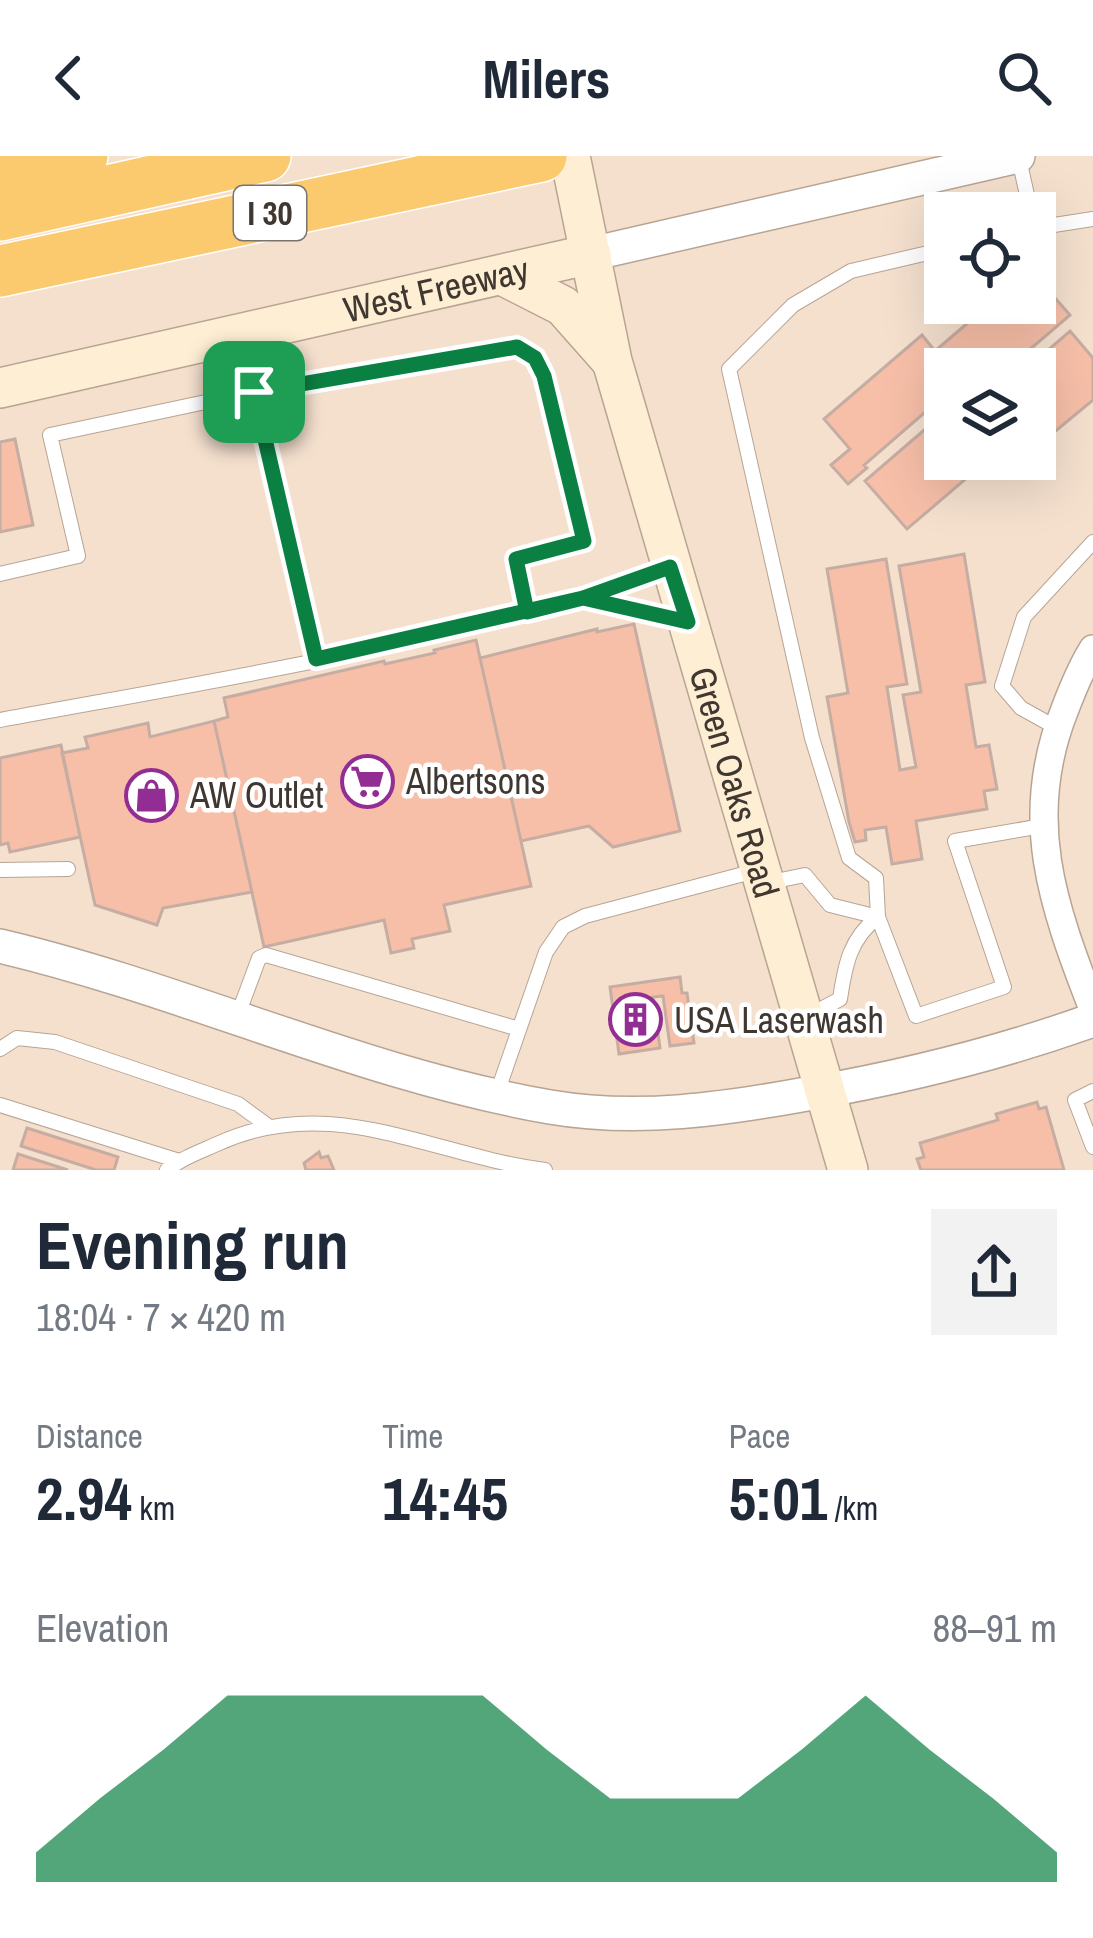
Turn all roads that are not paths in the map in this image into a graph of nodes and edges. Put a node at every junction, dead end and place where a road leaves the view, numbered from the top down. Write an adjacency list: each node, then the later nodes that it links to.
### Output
1 (82, 156): 6 (highway)
2 (265, 156): 8 (highway, I 30)
3 (541, 156): 13 (highway, I 30)
4 (570, 156): 11 (main road, Green Oaks Road)
5 (1018, 156): 7 (lane); 11 (street)
6 (0, 183)
7 (1026, 192)
8 (0, 215)
9 (1093, 219): 10 (lane)
10 (1056, 225)
11 (588, 237): 14 (main road, West Freeway); 16 (main road, Green Oaks Road)
12 (924, 254): 33 (lane)
13 (0, 271)
14 (502, 274): 15 (main road, West Freeway); 16 (main road)
15 (241, 334): 17 (main road, West Freeway); 18 (lane)
16 (612, 361): 20 (main road, Green Oaks Road)
17 (0, 388)
18 (254, 392): 21 (lane); 23 (lane); 26 (lane)
19 (1093, 542): 28 (lane)
20 (670, 567): 22 (lane); 24 (main road, Green Oaks Road)
21 (0, 574)
22 (583, 598): 23 (lane); 24 (lane)
23 (527, 612): 26 (lane)
24 (688, 622): 32 (main road, Green Oaks Road)
25 (1093, 650): 28 (street)
26 (316, 659): 27 (lane)
27 (0, 719)
28 (1057, 728): 29 (street)
29 (1042, 826): 33 (lane); 35 (street)
30 (68, 869): 31 (lane)
31 (0, 870)
32 (762, 876): 33 (lane); 36 (main road, Green Oaks Road); 39 (lane)
33 (878, 917): 36 (lane)
34 (0, 946): 37 (street)
35 (1093, 1010)
36 (804, 1018): 41 (main road, Green Oaks Road)
37 (236, 1020): 39 (lane); 43 (street)
38 (1093, 1020): 41 (street)
39 (519, 1030): 43 (lane)
40 (0, 1049): 45 (lane)
41 (825, 1090): 43 (street); 49 (main road, Green Oaks Road)
42 (1093, 1091): 46 (lane)
43 (496, 1096)
44 (0, 1105): 47 (lane)
45 (268, 1126): 47 (lane); 48 (lane)
46 (1093, 1147)
47 (173, 1166)
48 (545, 1170)
49 (848, 1170)

